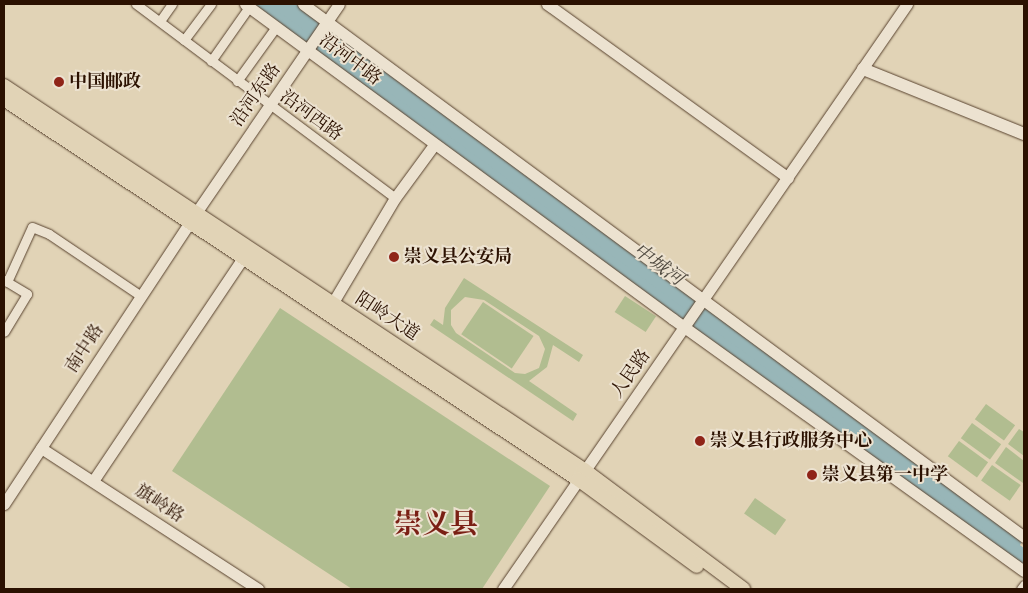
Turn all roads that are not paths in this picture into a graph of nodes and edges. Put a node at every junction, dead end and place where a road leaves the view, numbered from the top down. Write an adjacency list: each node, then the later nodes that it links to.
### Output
1 (136, 4): 9 (street, 沿河西路)
2 (172, 4): 9 (street)
3 (211, 4): 12 (street)
4 (303, 4): 10 (street)
5 (339, 4): 10 (street, 沿河东路)
6 (547, 4): 22 (street)
7 (907, 4): 15 (street, 人民路)
8 (247, 6): 11 (street, 沿河中路); 14 (street)
9 (160, 21): 12 (street, 沿河西路)
10 (326, 25): 13 (street, 沿河东路); 28 (street)
11 (276, 27): 13 (street, 沿河中路); 16 (street)
12 (184, 40): 14 (street, 沿河西路)
13 (311, 49): 19 (street, 沿河东路); 21 (street, 沿河中路)
14 (211, 61): 16 (street, 沿河西路)
15 (863, 69): 20 (main road); 22 (street, 人民路)
16 (237, 81): 19 (street, 沿河西路)
17 (4, 86): 24 (main road, 阳岭大道)
18 (4, 99): 24 (main road, 阳岭大道)
19 (269, 106): 23 (street, 沿河西路); 24 (street, 沿河东路)
20 (1024, 134)
21 (434, 145): 23 (street); 30 (street, 沿河中路)
22 (788, 178): 28 (street, 人民路)
23 (395, 198): 29 (street)
24 (192, 219): 25 (main road, 阳岭大道); 27 (street, 南中路); 29 (main road, 阳岭大道)
25 (243, 258): 33 (main road, 阳岭大道); 34 (street)
26 (5, 281): 27 (street); 31 (street)
27 (141, 296): 32 (street, 南中路)
28 (702, 302): 30 (street, 人民路); 36 (street)
29 (332, 304): 33 (main road, 阳岭大道)
30 (686, 325): 33 (street, 人民路); 37 (street, 沿河中路)
31 (4, 332)
32 (40, 448): 34 (street, 旗岭路); 35 (street, 南中路)
33 (581, 474): 40 (street, 人民路); 41 (main road, 阳岭大道); 42 (main road, 阳岭大道)
34 (93, 481): 39 (street, 旗岭路)
35 (4, 504)
36 (1024, 537)
37 (1024, 571)
38 (1024, 585): 43 (street)
39 (258, 589)
40 (503, 589)
41 (728, 589)
42 (743, 589)
43 (1021, 589)

